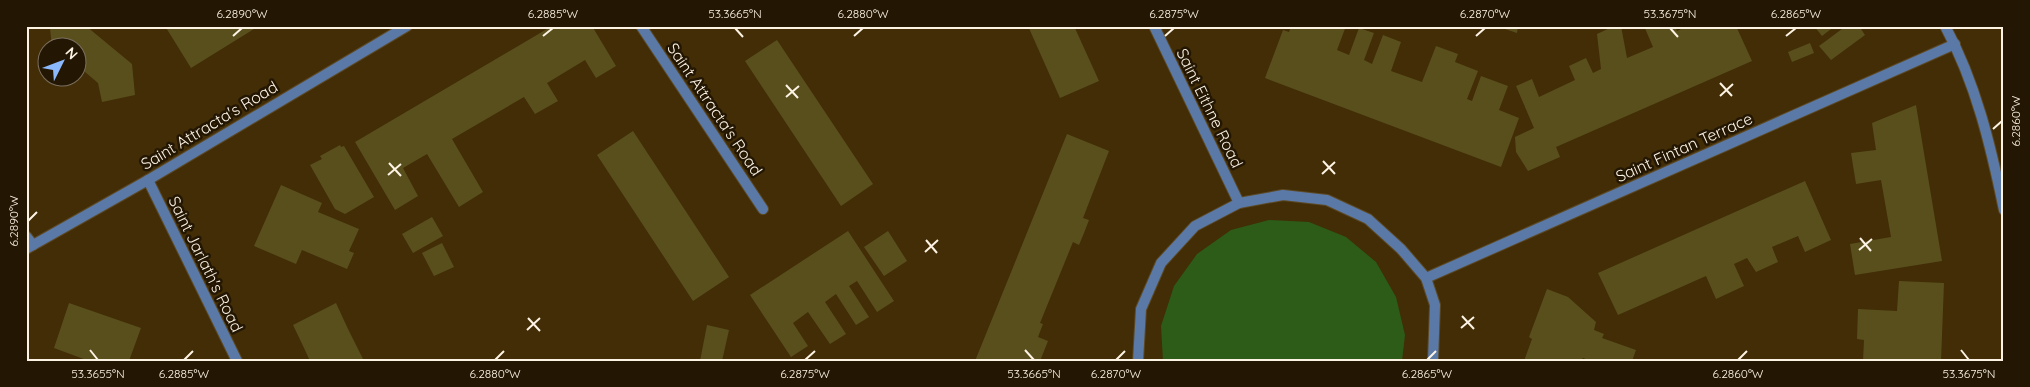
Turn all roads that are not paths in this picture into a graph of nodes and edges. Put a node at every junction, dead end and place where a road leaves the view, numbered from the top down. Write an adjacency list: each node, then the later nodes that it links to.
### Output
1 (407, 26): 6 (street, Saint Attracta's Road)
2 (641, 26): 8 (street, Saint Attracta's Road)
3 (1154, 26): 7 (street, Saint Eithne Road)
4 (1945, 26): 5 (street)
5 (1955, 44): 9 (street); 12 (street, Saint Fintan Terrace)
6 (148, 180): 11 (street, Saint Attracta's Road); 13 (street, Saint Jarlath's Road)
7 (1238, 203): 12 (street); 14 (street)
8 (763, 209)
9 (2004, 210)
10 (26, 236): 11 (street)
11 (29, 247)
12 (1426, 278): 15 (street)
13 (237, 361)
14 (1138, 361)
15 (1433, 361)

